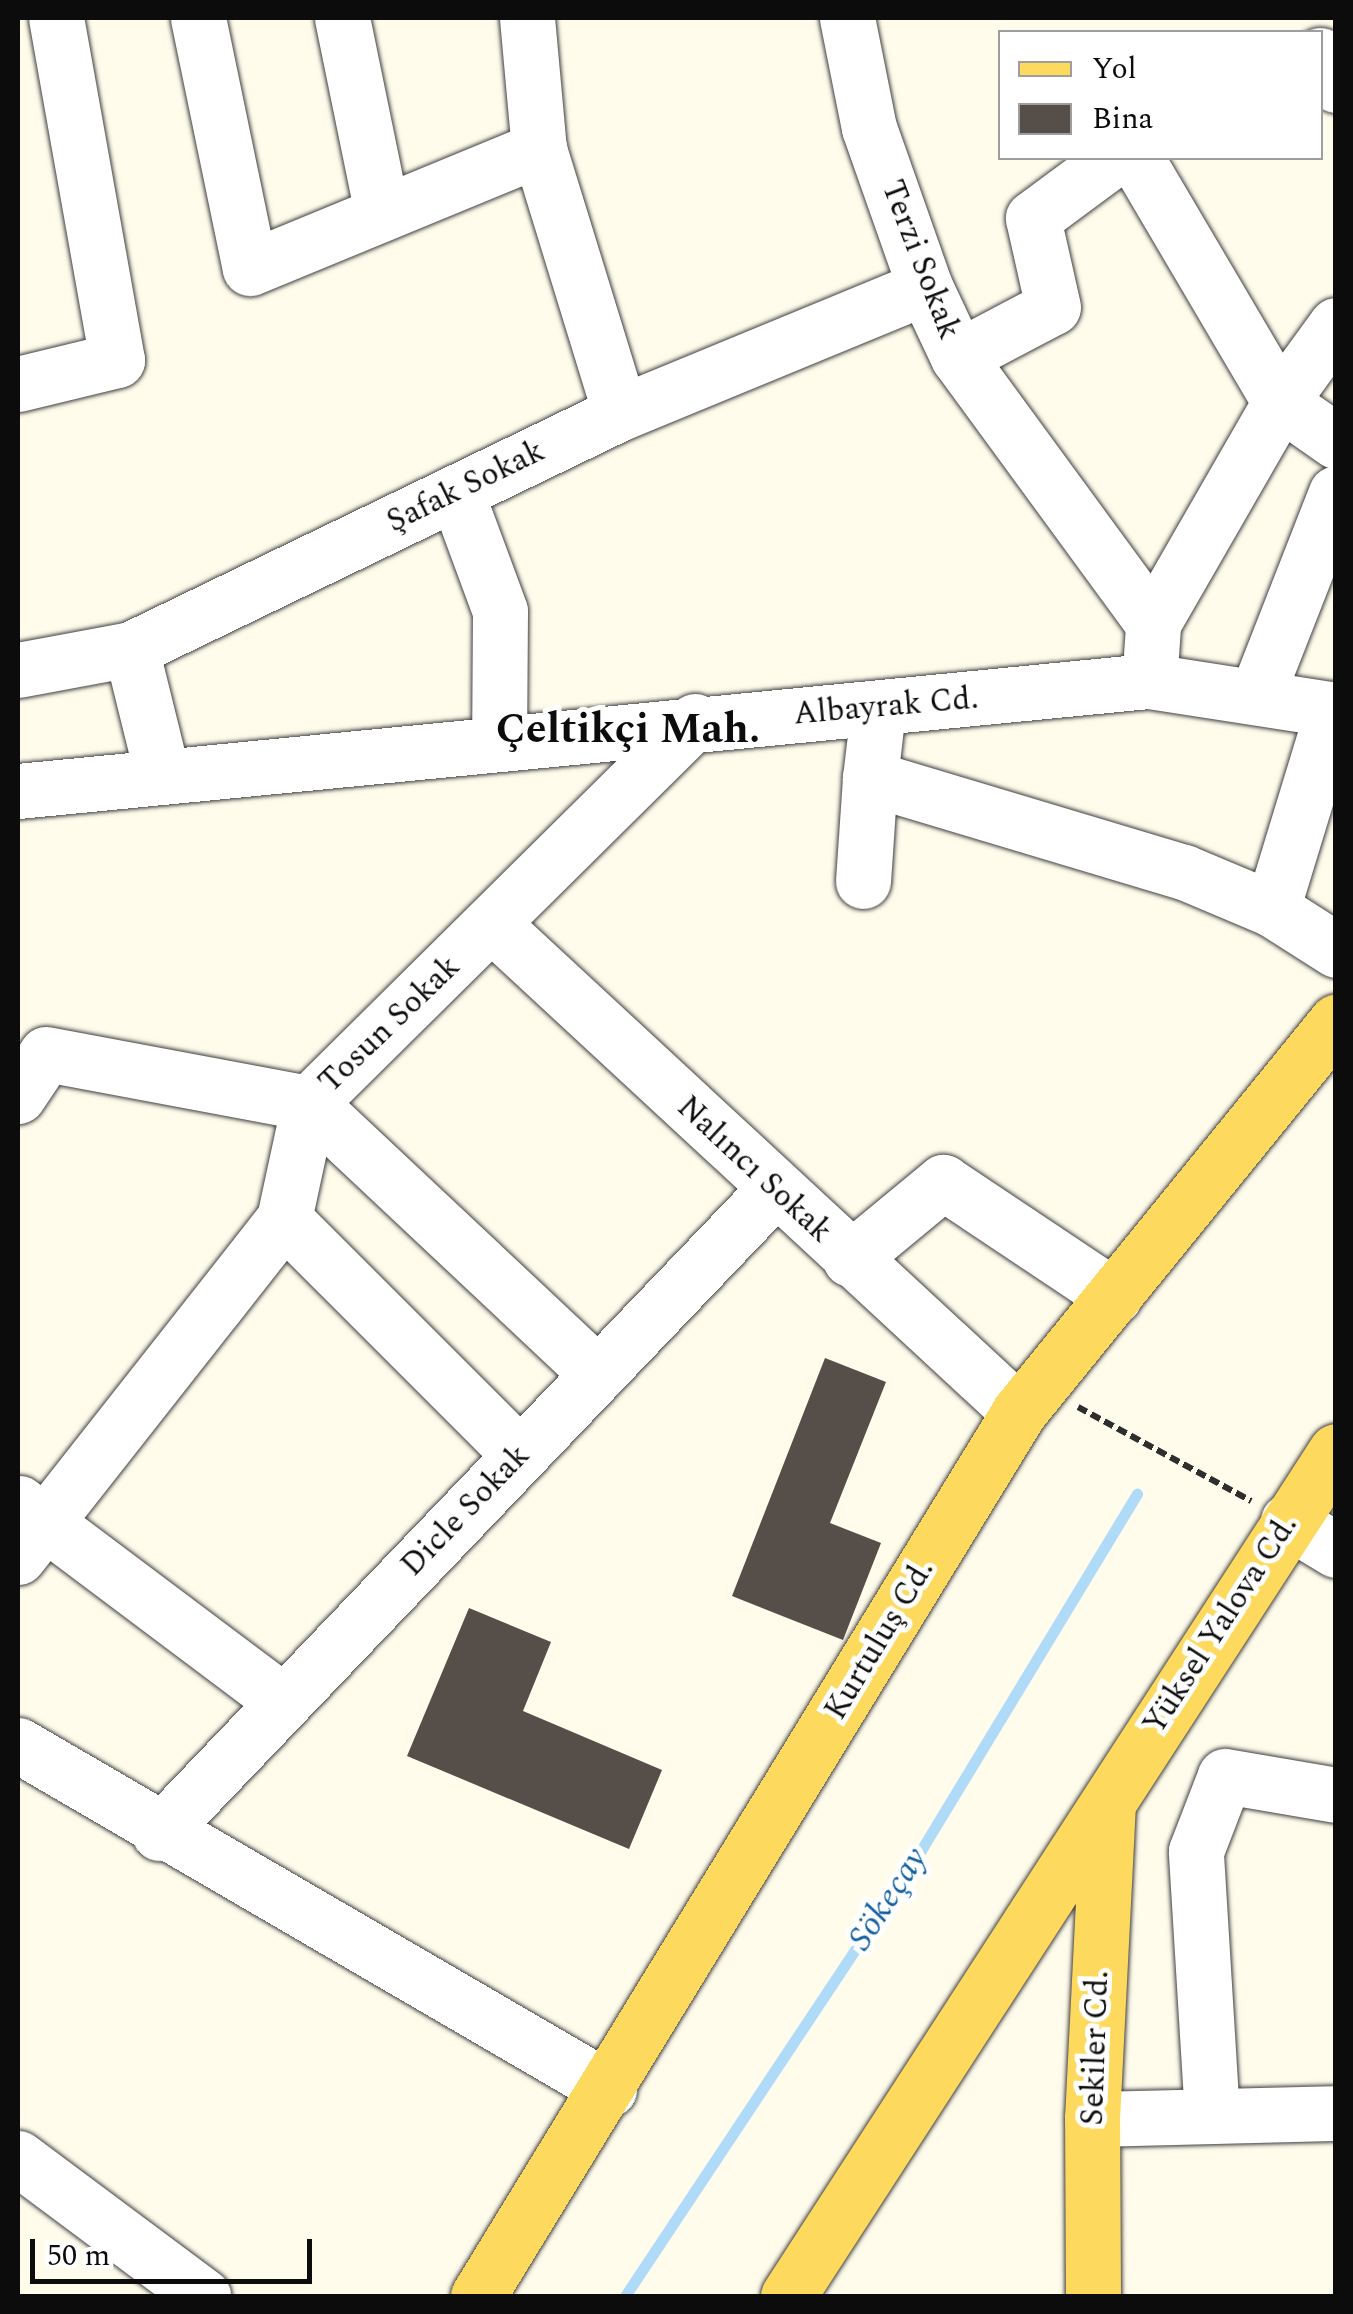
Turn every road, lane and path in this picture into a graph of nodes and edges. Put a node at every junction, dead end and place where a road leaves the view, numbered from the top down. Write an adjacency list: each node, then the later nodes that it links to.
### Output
1 (56, 18): 15 (street)
2 (198, 18): 11 (street)
3 (342, 18): 11 (street)
4 (527, 18): 8 (street)
5 (847, 18): 12 (street, Terzi Sokak)
6 (1323, 61): 7 (street)
7 (1336, 85)
8 (539, 149): 11 (street); 17 (street)
9 (1111, 160): 14 (street)
10 (1137, 160): 16 (street)
11 (382, 213)
12 (925, 287): 14 (street, Terzi Sokak); 17 (street, Şafak Sokak)
13 (1336, 324): 16 (street)
14 (958, 357): 21 (street, Terzi Sokak)
15 (18, 384)
16 (1280, 402): 18 (street); 21 (street)
17 (620, 413): 19 (street, Şafak Sokak)
18 (1336, 441)
19 (456, 492): 22 (street, Şafak Sokak); 29 (street)
20 (1336, 493): 25 (street)
21 (1153, 622): 24 (street)
22 (130, 649): 23 (street, Şafak Sokak); 30 (street)
23 (18, 670)
24 (1149, 681): 25 (street, Albayrak Cd.); 27 (street, Albayrak Cd.)
25 (1256, 698): 26 (street, Albayrak Cd.)
26 (1334, 709): 34 (street)
27 (878, 710): 28 (street, Albayrak Cd.); 31 (street)
28 (695, 722): 29 (street, Albayrak Cd.); 35 (street, Tosun Sokak)
29 (499, 740): 30 (street, Albayrak Cd.)
30 (162, 774): 32 (street, Albayrak Cd.)
31 (870, 778): 33 (street); 34 (street)
32 (18, 791)
33 (863, 881)
34 (1272, 909): 36 (street)
35 (493, 926): 39 (street, Tosun Sokak); 40 (street, Nalıncı Sokak)
36 (1336, 950)
37 (1336, 1022): 43 (main road, Kurtuluş Cd.)
38 (27, 1061): 39 (street, Tosun Sokak)
39 (309, 1103): 41 (street); 44 (street)
40 (774, 1190): 42 (street, Nalıncı Sokak); 44 (street, Dicle Sokak)
41 (284, 1219): 47 (street); 49 (street)
42 (850, 1259): 43 (street); 45 (street, Nalıncı Sokak)
43 (1114, 1296): 45 (main road, Kurtuluş Cd.)
44 (598, 1374): 47 (street, Dicle Sokak)
45 (1029, 1399): 48 (path); 56 (main road, Kurtuluş Cd.)
46 (1336, 1451): 48 (main road, Yüksel Yalova Cd.)
47 (520, 1455): 51 (street, Dicle Sokak)
48 (1288, 1521): 50 (street); 54 (main road, Yüksel Yalova Cd.)
49 (27, 1528): 51 (street)
50 (1336, 1550)
51 (284, 1702): 55 (street, Dicle Sokak)
52 (18, 1745): 55 (street)
53 (1336, 1795): 58 (street)
54 (1108, 1800): 59 (main road, Sekiler Cd.); 63 (main road, Yüksel Yalova Cd.)
55 (159, 1833): 56 (street)
56 (609, 2089): 62 (main road, Kurtuluş Cd.)
57 (1336, 2113): 58 (street)
58 (1212, 2116): 59 (street)
59 (1092, 2119): 64 (main road, Sekiler Cd.)
60 (18, 2158): 61 (street)
61 (203, 2296)
62 (478, 2296)
63 (788, 2296)
64 (1093, 2296)

